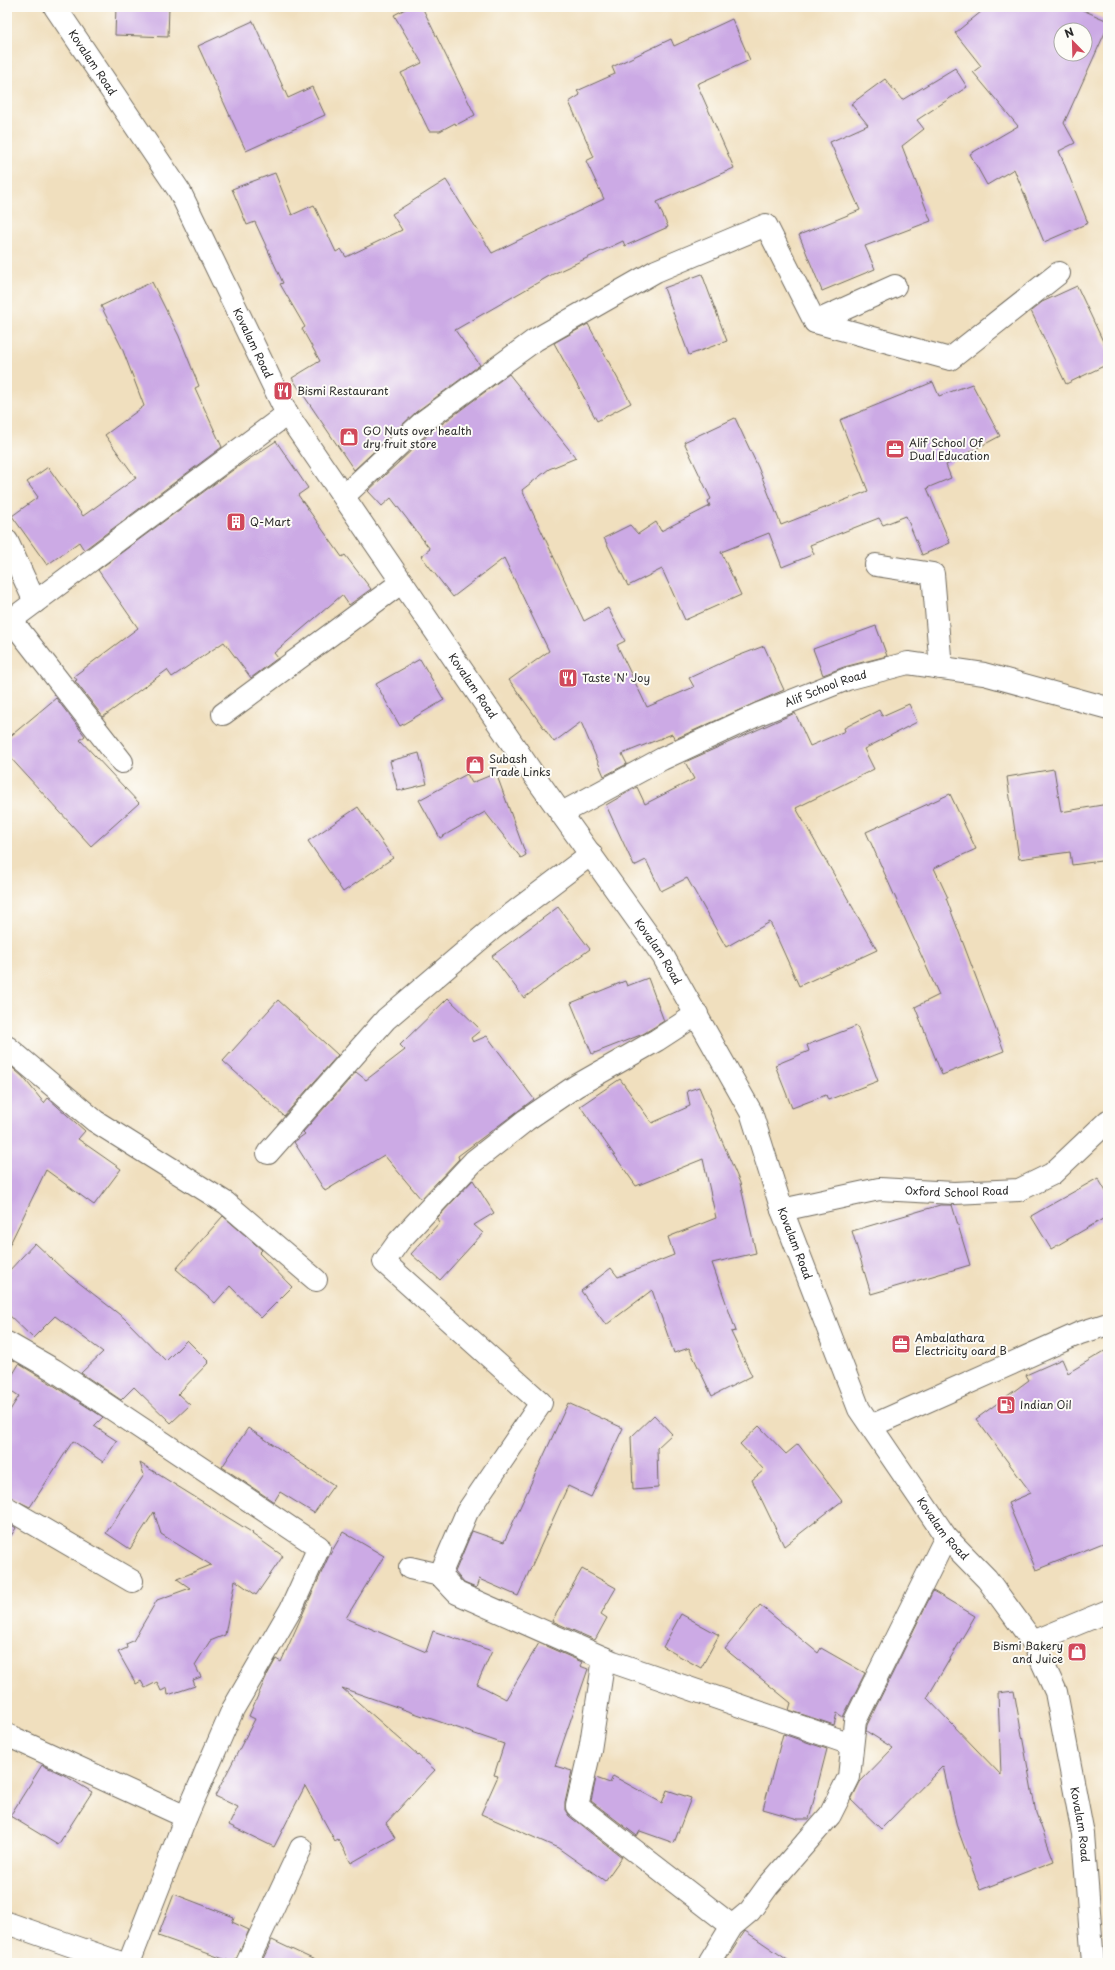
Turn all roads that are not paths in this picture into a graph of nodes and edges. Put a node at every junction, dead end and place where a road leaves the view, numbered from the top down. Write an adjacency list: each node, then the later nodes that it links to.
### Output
1 (55, 7): 5 (street, Kovalam Road)
2 (1059, 273): 4 (street)
3 (895, 286): 4 (street)
4 (815, 322): 6 (street)
5 (287, 414): 6 (street, Kovalam Road); 10 (street)
6 (344, 496): 9 (street, Kovalam Road)
7 (7, 541): 10 (street)
8 (876, 565): 12 (street)
9 (402, 582): 14 (street); 16 (street, Kovalam Road)
10 (35, 602): 11 (street)
11 (9, 622): 15 (street)
12 (941, 668): 13 (street, Alif School Road); 16 (street, Alif School Road)
13 (1108, 708)
14 (224, 714)
15 (122, 762)
16 (562, 813): 17 (street, Kovalam Road)
17 (591, 854): 18 (street, Kovalam Road); 21 (street)
18 (697, 1014): 22 (street, Kovalam Road); 30 (street)
19 (7, 1047): 23 (street)
20 (1108, 1121): 22 (street, Oxford School Road)
21 (268, 1153)
22 (782, 1210): 26 (street, Kovalam Road)
23 (316, 1280)
24 (1108, 1324): 26 (street)
25 (7, 1343): 37 (street)
26 (871, 1426): 28 (street, Kovalam Road)
27 (7, 1508): 31 (street)
28 (946, 1538): 33 (street, Kovalam Road); 36 (street)
29 (410, 1568): 30 (street)
30 (440, 1575): 34 (street)
31 (132, 1581)
32 (1108, 1611): 33 (street)
33 (1033, 1642): 45 (street, Kovalam Road)
34 (604, 1658): 36 (street); 40 (street)
35 (7, 1735): 37 (street)
36 (851, 1744): 40 (street)
37 (186, 1817): 43 (street)
38 (301, 1848): 44 (street)
39 (7, 1923): 42 (street)
40 (732, 1926): 41 (street)
41 (710, 1962)
42 (121, 1963)
43 (129, 1963)
44 (247, 1963)
45 (1093, 1963)

